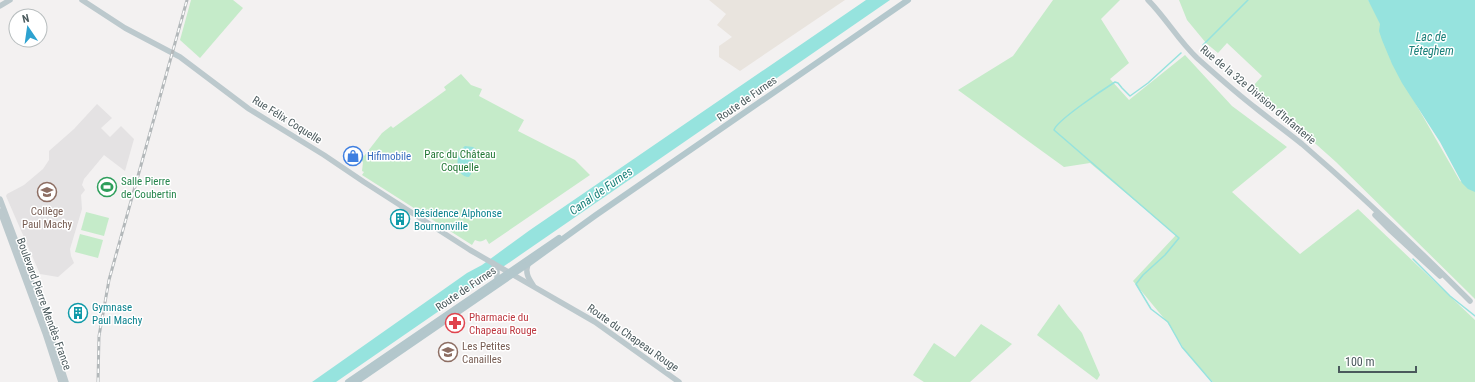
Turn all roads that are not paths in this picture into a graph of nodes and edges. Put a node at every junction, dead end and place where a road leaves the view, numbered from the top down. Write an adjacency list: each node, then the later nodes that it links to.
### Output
1 (10, 0): 5 (main road)
2 (82, 0): 9 (main road, Rue Félix Coquelle)
3 (908, 0): 8 (main road, Route de Furnes)
4 (1148, 0): 14 (main road, Rue de la 32e Division d'Infanterie)
5 (0, 6)
6 (0, 199): 16 (main road, Boulevard Pierre Mendès France)
7 (0, 211): 15 (main road, Boulevard Pierre Mendès France)
8 (596, 215): 10 (main road, Route de Furnes); 11 (main road, Route de Furnes)
9 (493, 262): 11 (main road, Route du Chapeau Rouge); 12 (main road)
10 (528, 264): 11 (main road, Route de Furnes); 13 (main road)
11 (509, 272): 12 (main road, Route de Furnes); 13 (main road, Route du Chapeau Rouge); 18 (main road, Route de Furnes)
12 (496, 280): 17 (main road, Route de Furnes)
13 (534, 286): 19 (main road, Route du Chapeau Rouge)
14 (1475, 306)
15 (61, 382)
16 (66, 382)
17 (348, 382)
18 (356, 382)
19 (679, 382)

